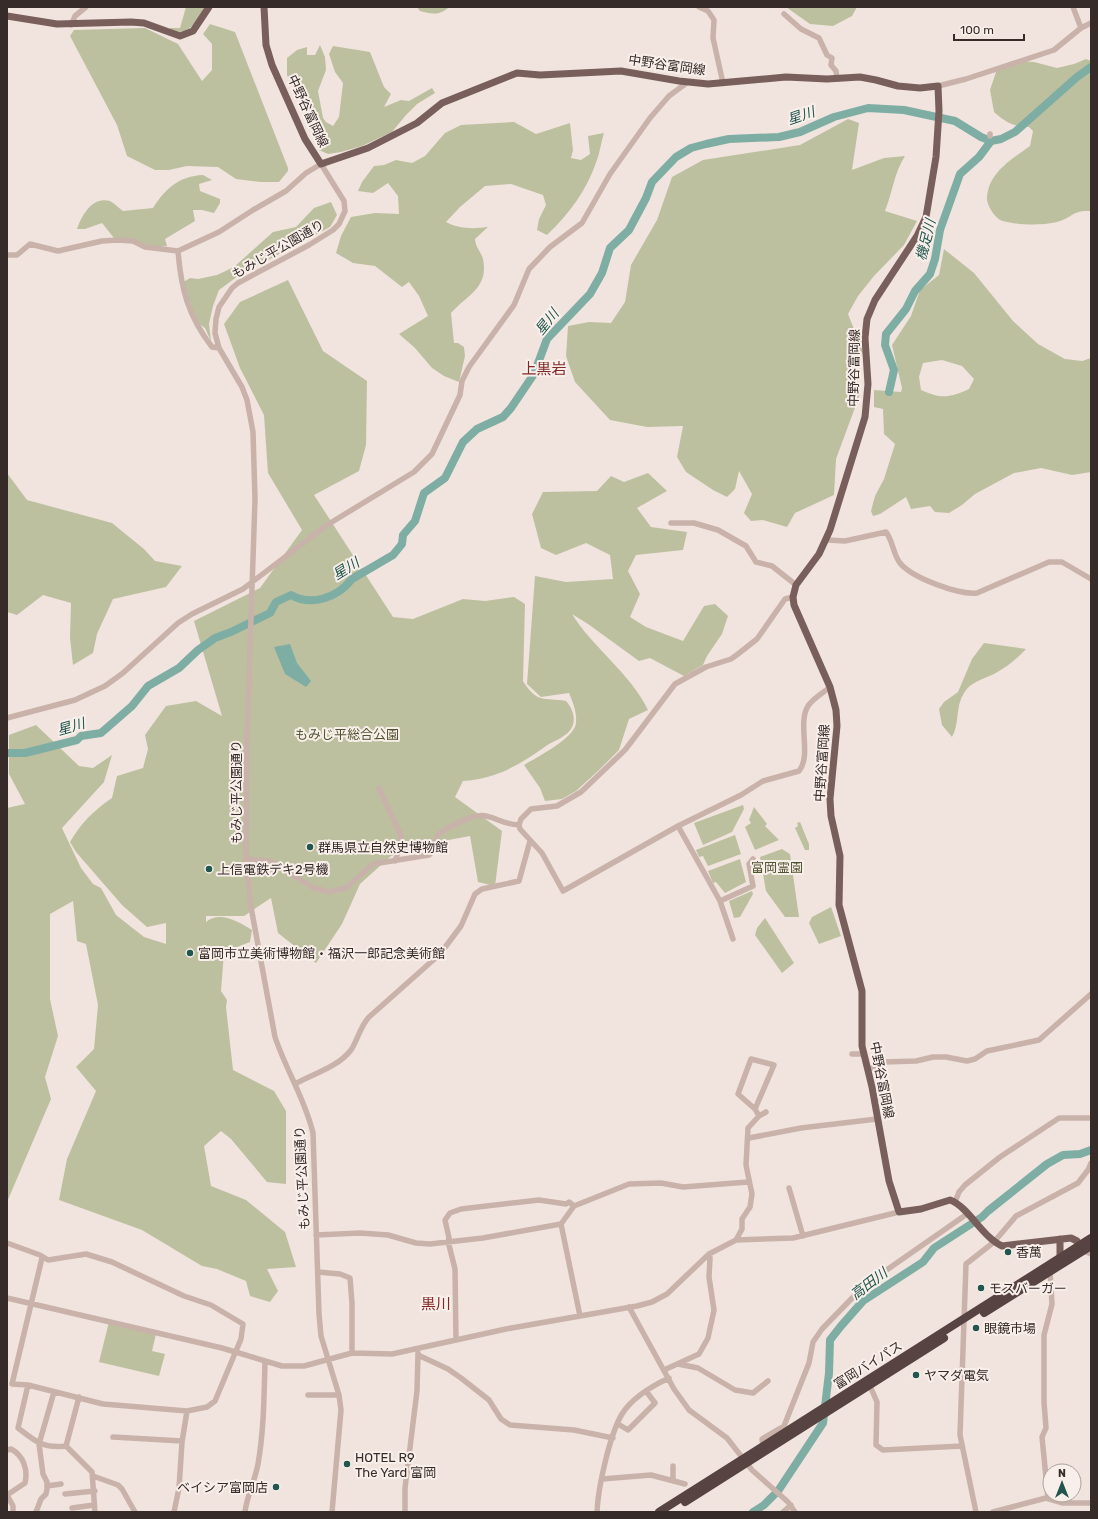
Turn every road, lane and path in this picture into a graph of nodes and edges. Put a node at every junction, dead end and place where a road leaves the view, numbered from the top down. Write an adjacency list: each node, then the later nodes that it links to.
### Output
1 (86, 7): 9 (street)
2 (209, 7): 9 (main road)
3 (264, 7): 15 (main road, 中野谷富岡線)
4 (699, 7): 13 (street)
5 (1073, 7): 10 (street)
6 (784, 14): 11 (street)
7 (7, 16): 9 (main road)
8 (1091, 23): 10 (street)
9 (72, 25)
10 (1081, 28): 14 (street)
11 (837, 79): 13 (main road, 中野谷富岡線); 14 (main road, 中野谷富岡線)
12 (688, 82): 13 (main road, 中野谷富岡線); 15 (main road, 中野谷富岡線); 22 (street)
13 (723, 83)
14 (938, 86): 20 (main road, 中野谷富岡線)
15 (321, 164): 16 (street); 18 (street, もみじ平公園通り)
16 (178, 251): 17 (street); 18 (street)
17 (7, 255)
18 (219, 348): 22 (street, もみじ平公園通り)
19 (671, 523): 23 (street)
20 (827, 540): 21 (street); 23 (main road, 中野谷富岡線)
21 (1091, 579)
22 (252, 582): 26 (street); 31 (street, もみじ平公園通り)
23 (796, 585): 24 (main road, 中野谷富岡線)
24 (793, 597): 25 (main road, 中野谷富岡線); 28 (street)
25 (830, 687): 29 (street); 38 (main road, 中野谷富岡線)
26 (7, 718)
27 (379, 788): 33 (street)
28 (519, 825): 30 (street); 33 (street)
29 (678, 826): 30 (street); 34 (street)
30 (530, 841): 40 (street)
31 (246, 859): 33 (street); 40 (street, もみじ平公園通り)
32 (753, 859): 34 (street)
33 (395, 861)
34 (720, 901): 35 (street)
35 (733, 939)
36 (1091, 994): 39 (street)
37 (852, 1054): 38 (street)
38 (864, 1054): 39 (main road, 中野谷富岡線)
39 (868, 1070): 45 (main road, 中野谷富岡線)
40 (295, 1084): 55 (street, もみじ平公園通り)
41 (755, 1109): 41 (street); 43 (street)
42 (766, 1112): 43 (street)
43 (759, 1116): 46 (street)
44 (1091, 1118): 50 (street)
45 (877, 1119): 46 (street); 52 (main road, 中野谷富岡線)
46 (749, 1138): 48 (street)
47 (1091, 1163): 61 (street)
48 (748, 1182): 51 (street); 59 (street)
49 (789, 1188): 56 (street)
50 (955, 1202): 52 (main road); 53 (main road)
51 (574, 1206): 54 (street); 60 (street)
52 (899, 1212): 56 (street)
53 (968, 1215): 61 (main road); 101 (street)
54 (561, 1224): 60 (street); 72 (street)
55 (316, 1235): 60 (street); 68 (street, もみじ平公園通り)
56 (803, 1236): 59 (street)
57 (1091, 1238): 63 (highway, 富岡バイパス)
58 (1060, 1239): 61 (main road); 63 (main road); 66 (main road)
59 (736, 1240): 64 (street)
60 (448, 1241): 74 (street)
61 (994, 1242): 73 (street)
62 (7, 1243): 65 (street)
63 (1087, 1249): 66 (highway, 富岡バイパス); 67 (highway, 富岡バイパス)
64 (709, 1254): 71 (street); 81 (street)
65 (42, 1258): 70 (street); 76 (street)
66 (1060, 1258): 73 (highway, 富岡バイパス)
67 (1050, 1271): 73 (highway, 富岡バイパス); 104 (street)
68 (318, 1272): 77 (street); 79 (street, もみじ平公園通り)
69 (7, 1298): 70 (street)
70 (31, 1305): 76 (street); 85 (street)
71 (629, 1307): 72 (street); 82 (street)
72 (580, 1316): 74 (street)
73 (963, 1323): 87 (highway, 富岡バイパス); 100 (street); 101 (highway, 富岡バイパス)
74 (456, 1340): 75 (street)
75 (417, 1348): 77 (street); 78 (street)
76 (236, 1352): 80 (street); 93 (street)
77 (352, 1353): 79 (street)
78 (418, 1355): 96 (street); 125 (street)
79 (328, 1359): 80 (street); 91 (street, もみじ平公園通り)
80 (265, 1362): 123 (street)
81 (678, 1364): 82 (street); 84 (street)
82 (664, 1370): 83 (street)
83 (669, 1378): 88 (street); 103 (street)
84 (768, 1382)
85 (9, 1383): 86 (street)
86 (28, 1385): 89 (street); 98 (street)
87 (870, 1386): 100 (street); 101 (highway, 富岡バイパス)
88 (646, 1391): 94 (street); 94 (street)
89 (54, 1392): 92 (street); 98 (street)
90 (308, 1395): 91 (street)
91 (339, 1395): 124 (street, もみじ平公園通り)
92 (79, 1397): 93 (street); 99 (street)
93 (187, 1411): 97 (street)
94 (618, 1424): 96 (street)
95 (113, 1437): 97 (street)
96 (613, 1438): 107 (street)
97 (182, 1441): 122 (street)
98 (39, 1444): 99 (street); 111 (street)
99 (66, 1446): 106 (street)
100 (962, 1446): 131 (street)
101 (766, 1447): 103 (highway, 富岡バイパス)
102 (8, 1449): 118 (street)
103 (745, 1461): 115 (street); 127 (highway, 富岡バイパス); 128 (highway, 富岡バイパス)
104 (1044, 1463)
105 (673, 1466): 108 (street)
106 (93, 1476): 112 (street); 121 (street)
107 (602, 1479): 108 (street); 126 (street)
108 (674, 1481): 110 (street)
109 (61, 1484): 111 (street)
110 (685, 1484)
111 (47, 1486): 119 (street)
112 (94, 1491): 113 (street); 116 (street)
113 (65, 1494)
114 (1042, 1500): 132 (street)
115 (789, 1504): 129 (street); 130 (street)
116 (94, 1505): 117 (street); 120 (street)
117 (72, 1508)
118 (13, 1512)
119 (36, 1512)
120 (95, 1512)
121 (135, 1512)
122 (174, 1512)
123 (245, 1512)
124 (332, 1512)
125 (405, 1512)
126 (597, 1512)
127 (658, 1512)
128 (669, 1512)
129 (783, 1512)
130 (795, 1512)
131 (976, 1512)
132 (993, 1512)

